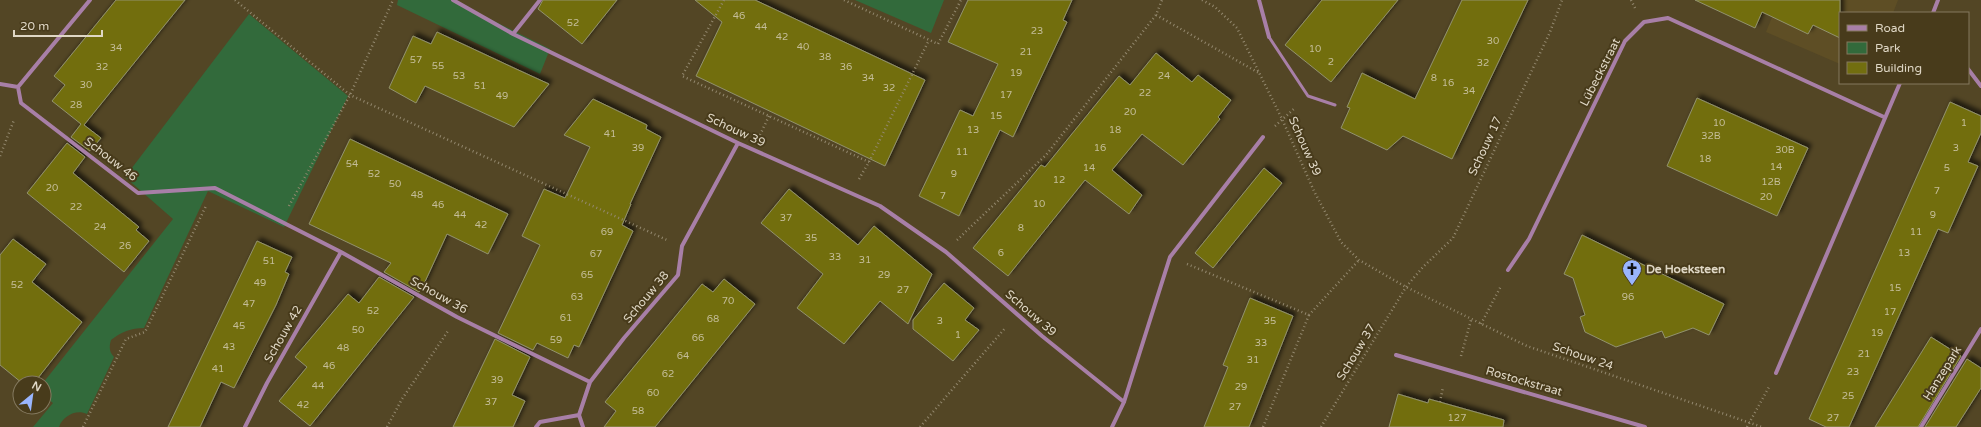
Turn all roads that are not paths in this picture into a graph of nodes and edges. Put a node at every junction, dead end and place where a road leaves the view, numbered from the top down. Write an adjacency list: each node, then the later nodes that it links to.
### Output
1 (90, 0): 13 (street)
2 (453, 0): 7 (street, Schouw 39)
3 (540, 0): 7 (street)
4 (1259, 0): 8 (street)
5 (1938, 0): 6 (street)
6 (1933, 12)
7 (513, 34): 17 (street, Schouw 39)
8 (1269, 37): 14 (lane)
9 (1969, 70): 12 (street)
10 (0, 84): 13 (street)
11 (1900, 84): 15 (street)
12 (1981, 86)
13 (18, 87): 18 (street, Schouw 46)
14 (1335, 105)
15 (1884, 117): 20 (street, Lübeckstraat); 23 (street)
16 (1263, 137): 25 (street)
17 (738, 143): 24 (street, Schouw 38); 25 (street, Schouw 39)
18 (281, 220): 19 (street, Schouw 36)
19 (341, 252): 24 (street, Schouw 36); 27 (street, Schouw 42)
20 (1508, 270)
21 (1981, 329): 32 (street, Hanzepark)
22 (1396, 355): 31 (street, Rostockstraat)
23 (1776, 374)
24 (590, 382): 26 (street, Schouw 38)
25 (1124, 402): 30 (street)
26 (580, 415): 28 (street); 29 (street)
27 (245, 427)
28 (536, 427)
29 (583, 427)
30 (1112, 427)
31 (1645, 427)
32 (1921, 427)

